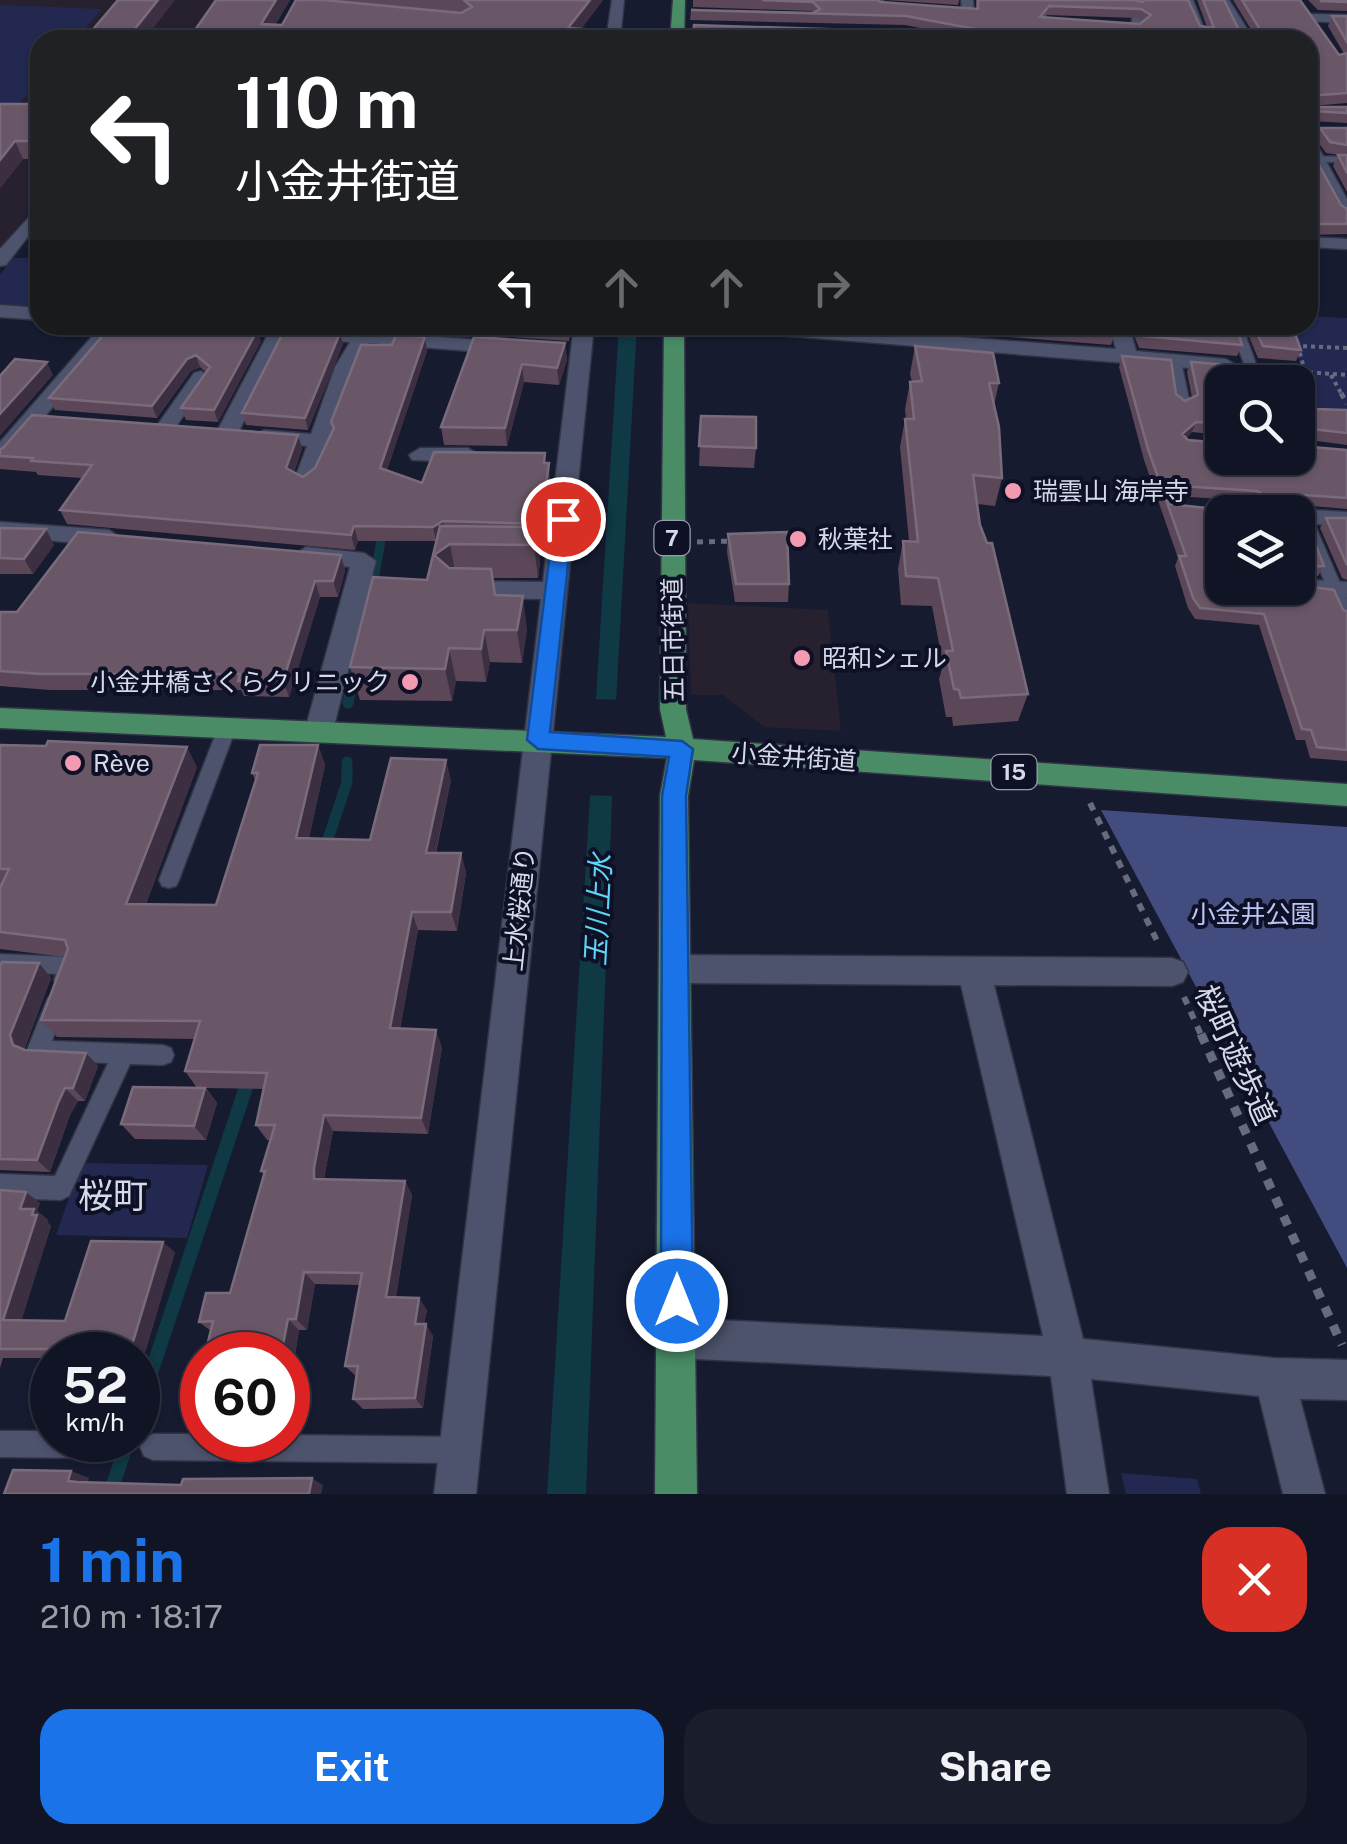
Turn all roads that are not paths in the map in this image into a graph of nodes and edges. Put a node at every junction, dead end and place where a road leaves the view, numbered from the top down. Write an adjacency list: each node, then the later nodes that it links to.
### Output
1 (613, 0): 12 (street)
2 (967, 0): 7 (street)
3 (1190, 0): 15 (lane)
4 (1223, 0): 16 (street)
5 (1123, 2): 6 (street)
6 (1141, 2): 14 (street)
7 (919, 10)
8 (678, 20): 9 (street)
9 (696, 20)
10 (1347, 20): 17 (street)
11 (1120, 26): 13 (street)
12 (613, 30)
13 (1132, 30)
14 (1141, 30)
15 (1202, 30)
16 (1241, 30)
17 (1322, 32)
18 (1318, 131): 19 (street)
19 (1327, 131)
20 (1318, 159): 21 (lane)
21 (1347, 160)
22 (1318, 162): 23 (street)
23 (1341, 195): 24 (street)
24 (1347, 214)
25 (30, 223): 28 (street)
26 (1318, 243): 27 (street)
27 (1347, 244)
28 (0, 261)
29 (0, 311): 30 (street)
30 (30, 313)
31 (105, 335): 51 (street)
32 (277, 335): 49 (street)
33 (352, 335): 40 (street)
34 (580, 335): 66 (street, 上水桜通り)
35 (674, 335): 72 (main road, 五日市街道 / 7)
36 (867, 335): 41 (street)
37 (1045, 335): 41 (street)
38 (1122, 335): 43 (street)
39 (1242, 335): 46 (lane)
40 (366, 338): 42 (street); 50 (street)
41 (1048, 348): 43 (street)
42 (530, 349)
43 (1128, 356): 44 (street)
44 (1175, 361): 45 (street); 48 (lane)
45 (1224, 365)
46 (1258, 365)
47 (201, 376): 49 (street)
48 (1183, 404)
49 (211, 432): 50 (street)
50 (322, 441): 54 (street)
51 (3, 447)
52 (420, 455): 53 (street)
53 (495, 456)
54 (305, 481)
55 (1315, 517): 56 (street)
56 (1347, 520)
57 (0, 529): 58 (street)
58 (78, 535): 59 (street); 62 (street)
59 (135, 540)
60 (1315, 542): 65 (lane)
61 (288, 554): 70 (street)
62 (56, 566)
63 (1315, 588): 65 (street)
64 (456, 589): 66 (street)
65 (1341, 589): 67 (lane)
66 (556, 591): 71 (street, 上水桜通り)
67 (1347, 617)
68 (0, 718): 69 (main road, 小金井街道 / 15)
69 (228, 728): 70 (main road, 小金井街道 / 15); 74 (lane)
70 (319, 730): 71 (main road, 小金井街道 / 15)
71 (538, 740): 72 (main road, 小金井街道 / 15); 89 (street, 上水桜通り)
72 (682, 749): 73 (main road, 小金井街道 / 15); 76 (main road, 五日市街道 / 7)
73 (1347, 795)
74 (169, 880)
75 (0, 963): 79 (lane)
76 (676, 968): 77 (street); 82 (main road, 五日市街道 / 7)
77 (974, 971): 78 (street); 83 (street)
78 (1172, 972)
79 (123, 1055): 80 (lane); 81 (lane)
80 (163, 1055)
81 (0, 1186)
82 (677, 1338): 83 (street); 91 (main road, 五日市街道 / 7)
83 (1068, 1357): 84 (street); 92 (street)
84 (1274, 1378): 85 (street); 93 (street)
85 (1347, 1380)
86 (0, 1444): 87 (lane)
87 (30, 1444)
88 (160, 1448): 89 (lane)
89 (460, 1450): 90 (street, 上水桜通り)
90 (456, 1494)
91 (676, 1494)
92 (1088, 1494)
93 (1304, 1494)

